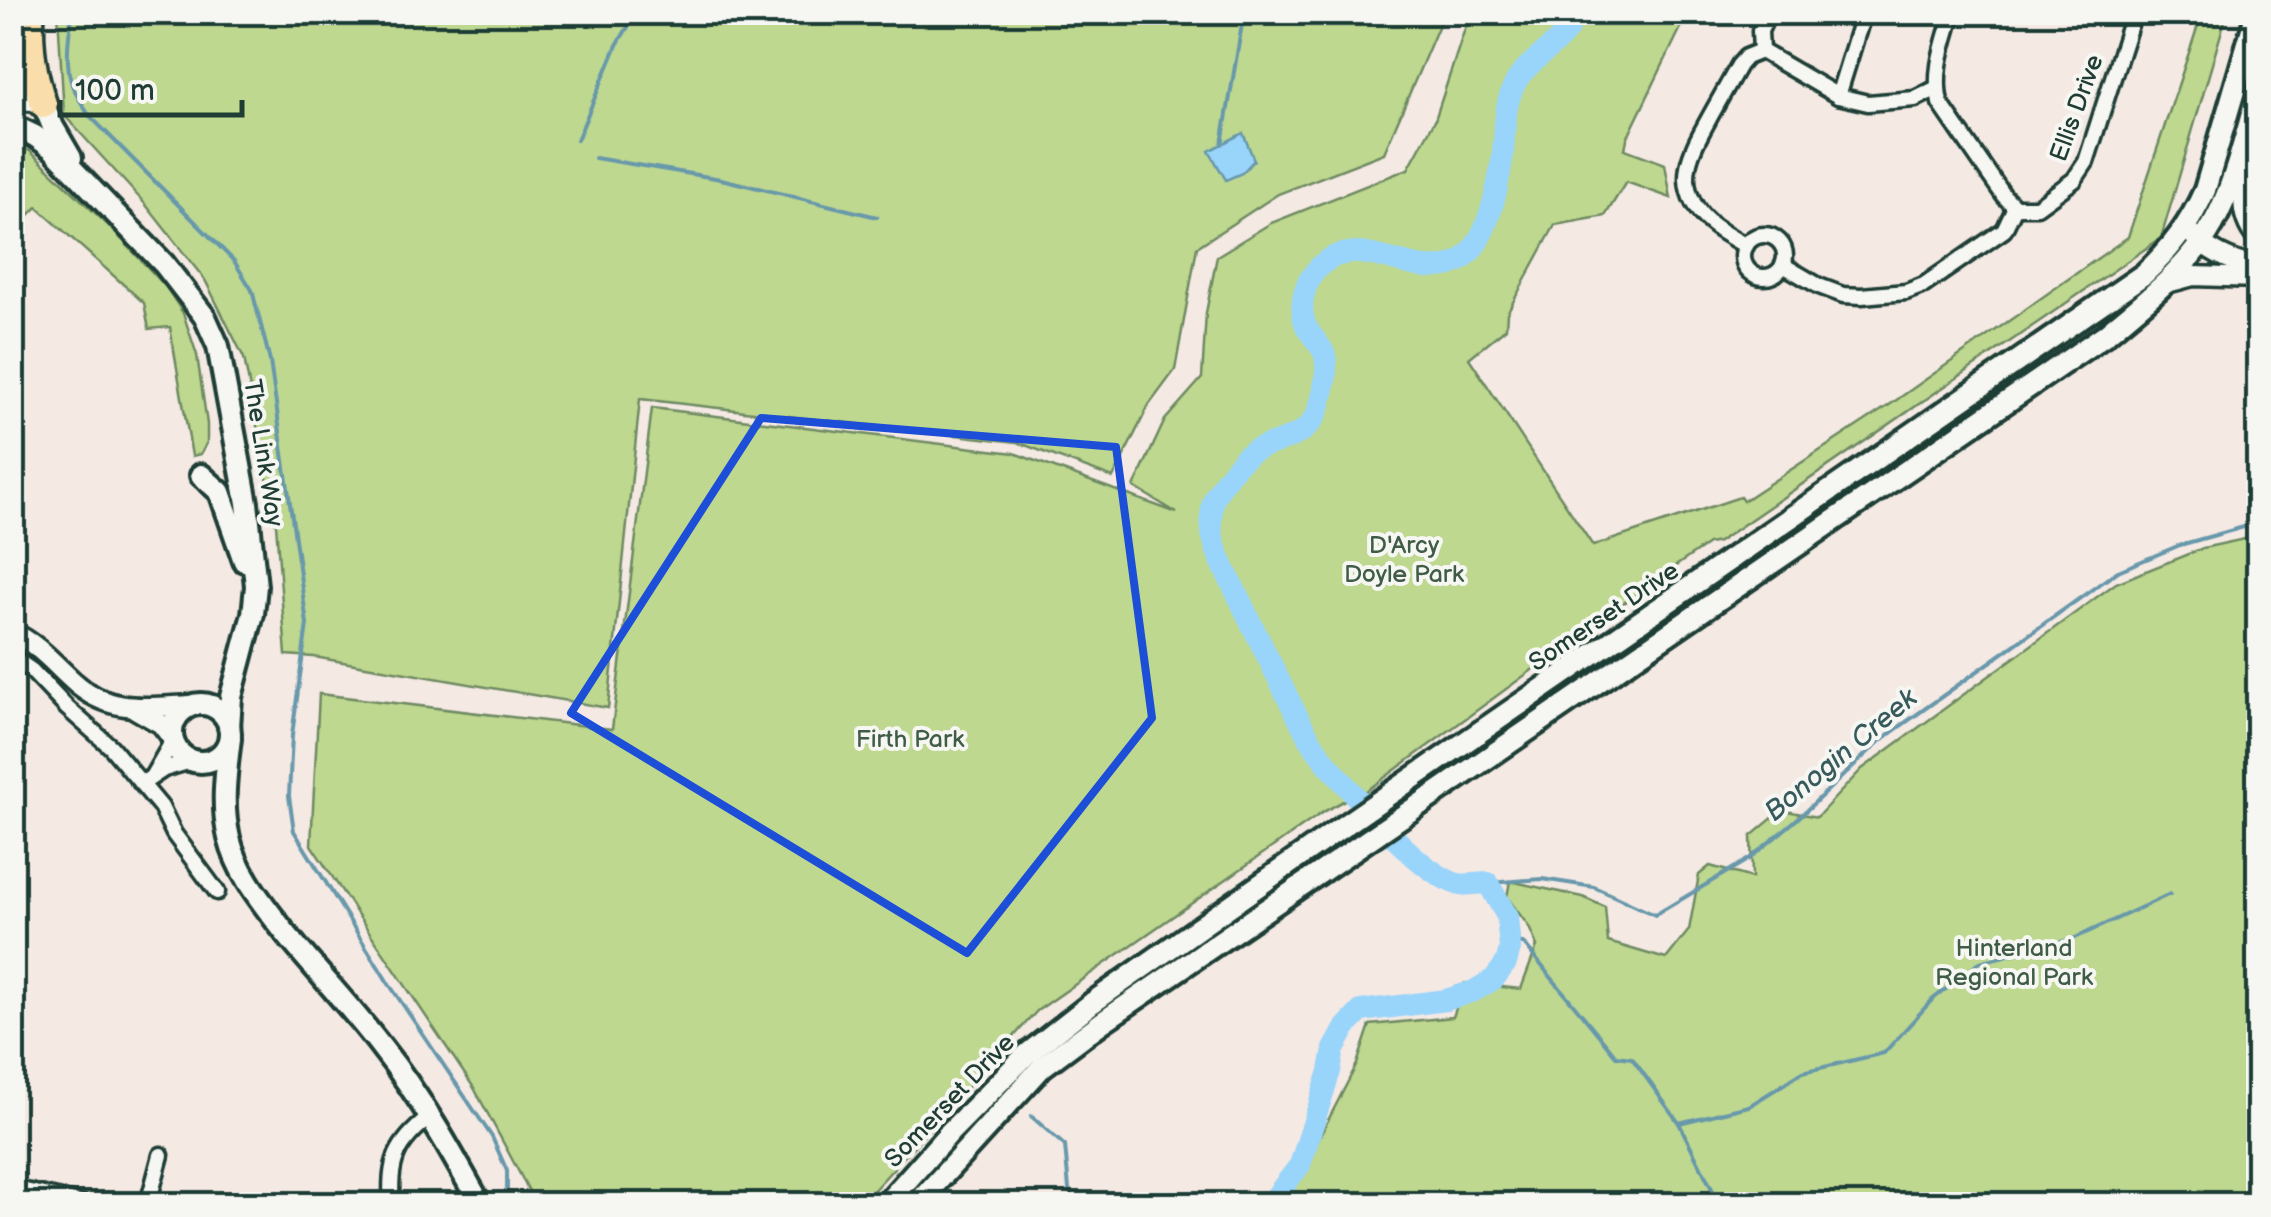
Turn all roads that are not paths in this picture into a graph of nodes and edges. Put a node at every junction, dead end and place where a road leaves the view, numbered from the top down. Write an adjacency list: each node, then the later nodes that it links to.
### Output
1 (31, 12): 12 (highway)
2 (1769, 12): 7 (street)
3 (1864, 12): 10 (street)
4 (1954, 12): 8 (street)
5 (2134, 12): 16 (street, Ellis Drive)
6 (2257, 12): 17 (main road, Somerset Drive)
7 (1761, 51): 10 (street); 19 (street, Ellis Drive)
8 (1937, 88): 10 (street); 16 (street)
9 (2258, 93): 17 (main road, Somerset Drive)
10 (1838, 96)
11 (12, 99): 12 (main road)
12 (44, 105): 15 (main road, The Link Way)
13 (12, 125): 15 (main road, The Link Way)
14 (2258, 136): 18 (street)
15 (84, 181): 25 (main road, The Link Way)
16 (2015, 207): 21 (street, Ellis Drive)
17 (2197, 236): 20 (street); 22 (street); 24 (main road, Somerset Drive); 27 (main road, Somerset Drive)
18 (2258, 238)
19 (1746, 246): 21 (street, Ellis Drive); 21 (street, Ellis Drive)
20 (2258, 256)
21 (1783, 265)
22 (2258, 268)
23 (2258, 278): 24 (street)
24 (2167, 282): 29 (main road, Somerset Drive)
25 (236, 472): 28 (main road, The Link Way); 31 (main road, The Link Way)
26 (201, 475): 28 (main road)
27 (1737, 556): 29 (main road); 49 (main road, Somerset Drive)
28 (244, 561): 31 (main road, The Link Way)
29 (1751, 576): 50 (main road, Somerset Drive)
30 (12, 632): 35 (street)
31 (248, 632): 33 (main road, The Link Way)
32 (12, 657): 39 (street)
33 (239, 661): 34 (main road, The Link Way); 36 (main road, The Link Way)
34 (193, 705): 35 (street); 36 (main road); 37 (main road)
35 (134, 708): 37 (street)
36 (229, 733): 38 (main road); 40 (main road, The Link Way)
37 (172, 739): 38 (main road); 39 (street)
38 (192, 762): 39 (street); 40 (main road)
39 (148, 779): 41 (street)
40 (224, 806): 42 (main road)
41 (218, 892)
42 (430, 1117): 47 (street); 48 (main road)
43 (162, 1155): 46 (street)
44 (12, 1188): 45 (street)
45 (84, 1204)
46 (148, 1204)
47 (392, 1204)
48 (480, 1204)
49 (886, 1204)
50 (916, 1204)

